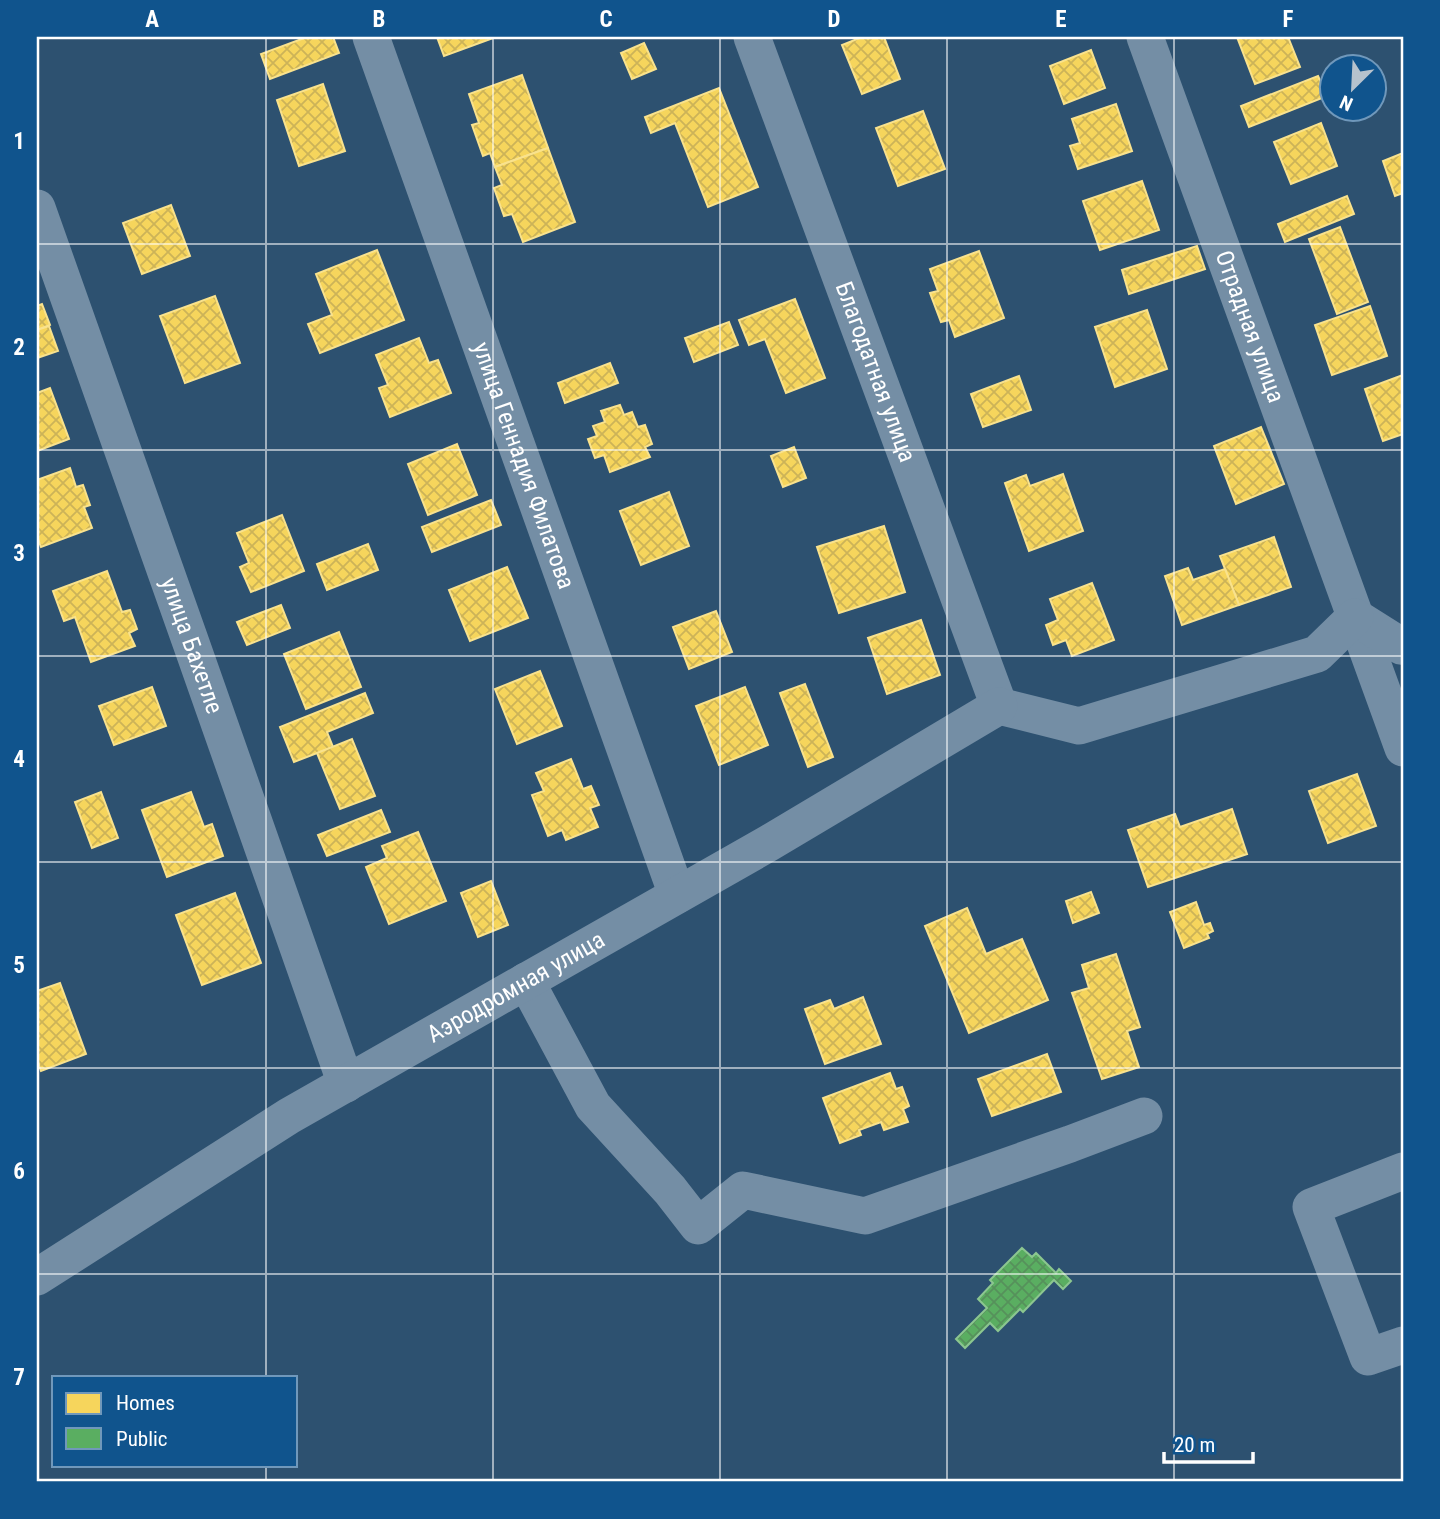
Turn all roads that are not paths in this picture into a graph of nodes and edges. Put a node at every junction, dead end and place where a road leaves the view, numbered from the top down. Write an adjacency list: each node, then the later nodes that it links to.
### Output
1 (371, 37): 9 (street, улица Геннадия Филатова)
2 (752, 37): 7 (street, Благодатная улица)
3 (1145, 37): 5 (street, Отрадная улица)
4 (37, 208): 11 (street, улица Бахетле)
5 (1355, 617): 6 (street); 7 (street); 8 (street, Отрадная улица)
6 (1403, 645)
7 (999, 706): 9 (street, Аэродромная улица)
8 (1403, 748)
9 (677, 895): 10 (street, Аэродромная улица)
10 (526, 981): 11 (street, Аэродромная улица); 12 (street)
11 (346, 1084): 14 (street, Аэродромная улица)
12 (1144, 1116)
13 (1403, 1171): 15 (street)
14 (37, 1277)
15 (1403, 1345)

